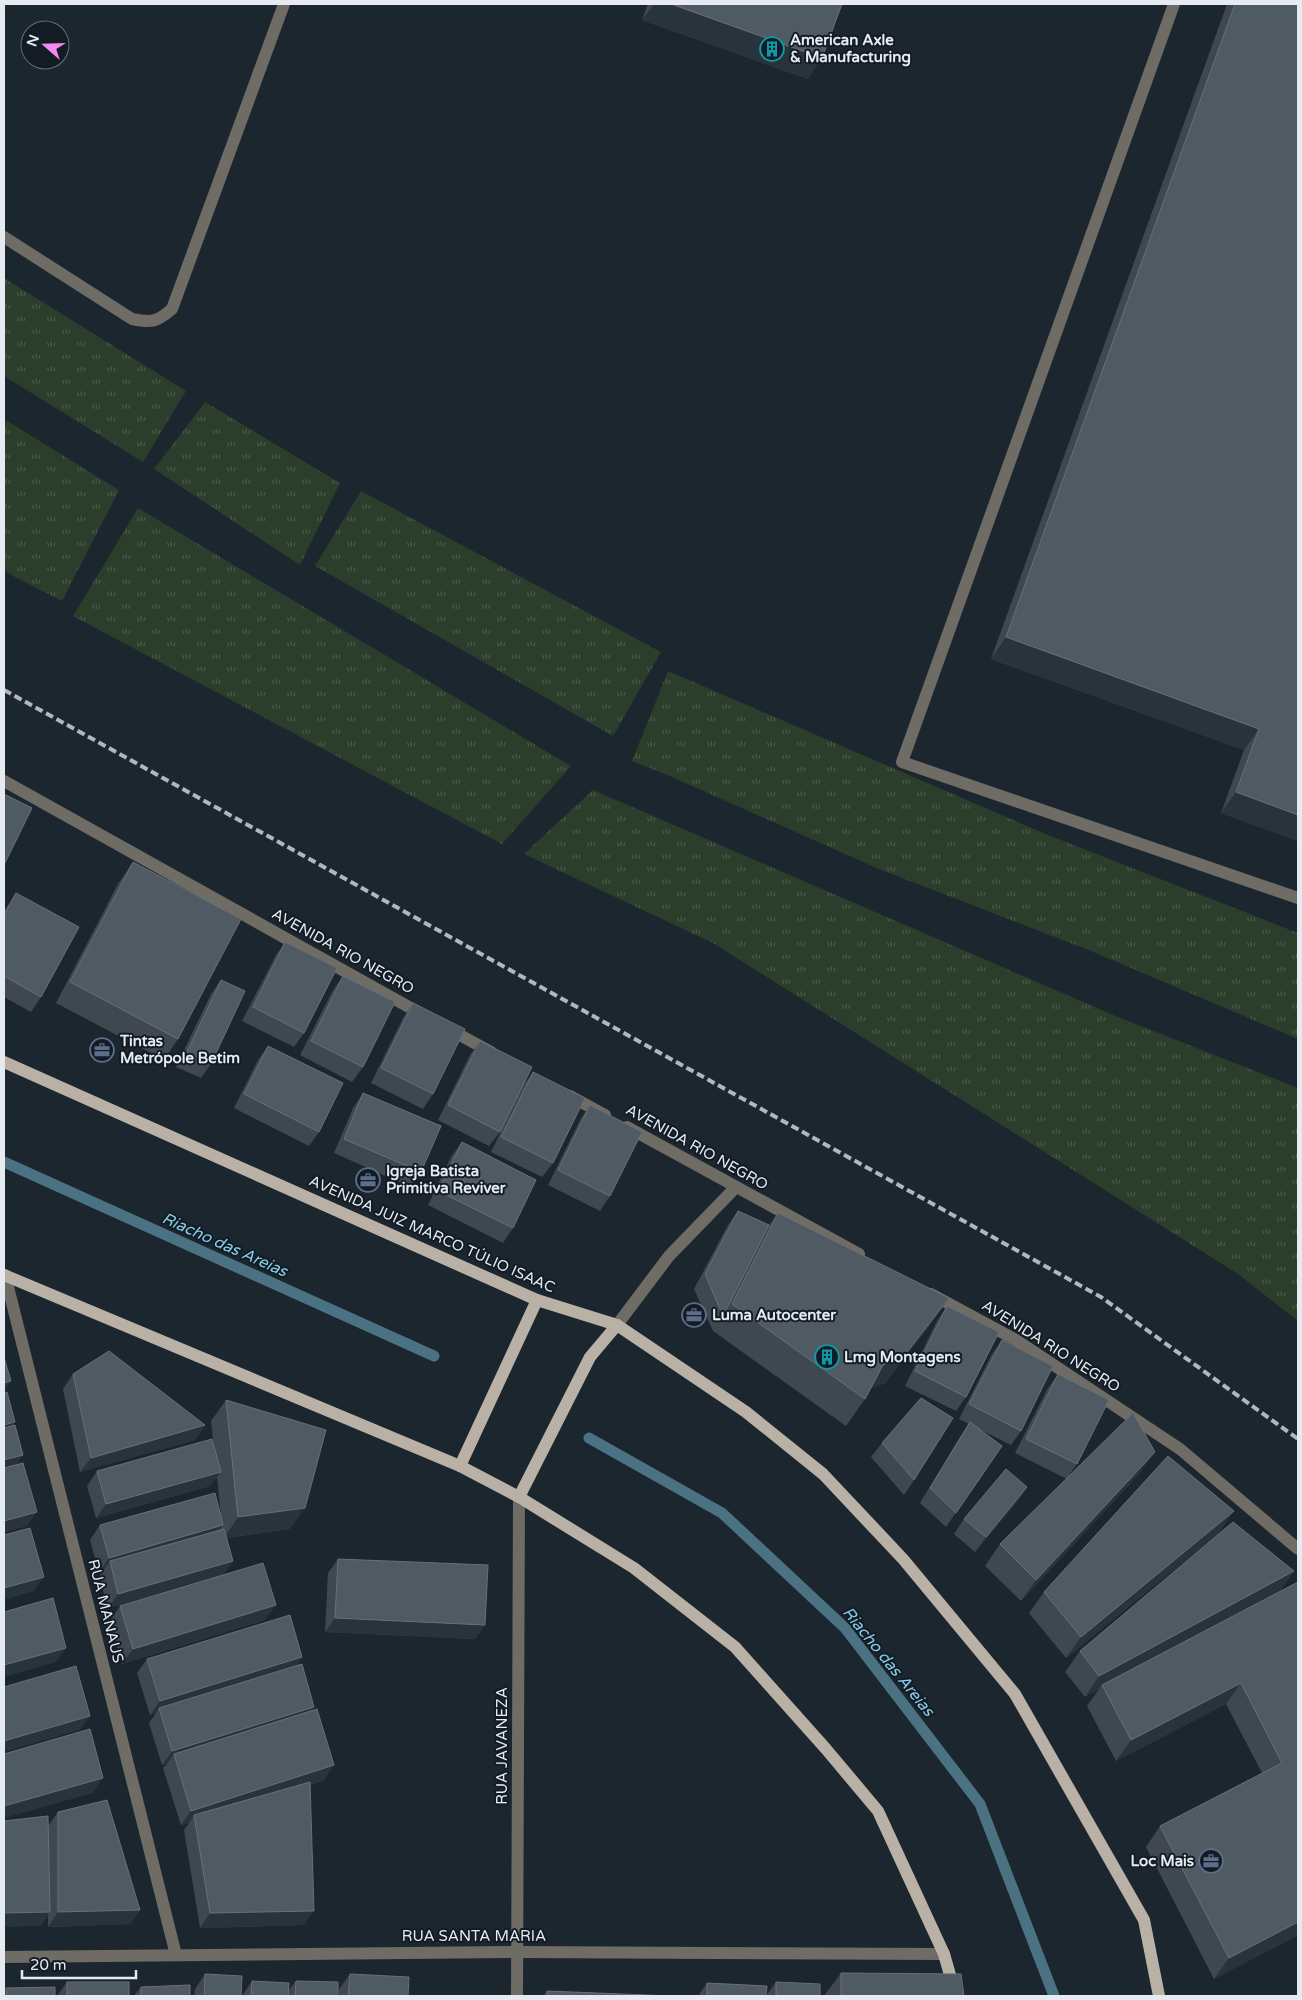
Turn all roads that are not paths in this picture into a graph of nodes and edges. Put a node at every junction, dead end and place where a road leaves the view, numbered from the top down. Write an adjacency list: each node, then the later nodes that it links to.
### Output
1 (284, 4): 3 (street)
2 (1174, 4): 5 (street)
3 (4, 237)
4 (4, 781): 6 (street, AVENIDA RIO NEGRO)
5 (1298, 898)
6 (498, 1056)
7 (4, 1062): 13 (main road, AVENIDA JUIZ MARCO TÚLIO ISAAC)
8 (558, 1089): 9 (street, AVENIDA RIO NEGRO)
9 (736, 1187): 10 (street, AVENIDA RIO NEGRO); 14 (street)
10 (868, 1259)
11 (4, 1275): 15 (main road); 19 (street, RUA MANAUS)
12 (920, 1288): 17 (street, AVENIDA RIO NEGRO)
13 (537, 1300): 14 (main road, AVENIDA JUIZ MARCO TÚLIO ISAAC); 15 (main road)
14 (617, 1325): 16 (main road); 24 (main road, AVENIDA JUIZ MARCO TÚLIO ISAAC)
15 (460, 1466): 16 (main road)
16 (519, 1497): 18 (street, RUA JAVANEZA); 20 (main road)
17 (1298, 1549)
18 (518, 1952): 19 (street, RUA SANTA MARIA); 20 (street, RUA SANTA MARIA); 22 (street, RUA JAVANEZA)
19 (176, 1954): 21 (street, RUA SANTA MARIA)
20 (944, 1954): 23 (main road)
21 (4, 1957)
22 (517, 1996)
23 (956, 1996)
24 (1159, 1996)

